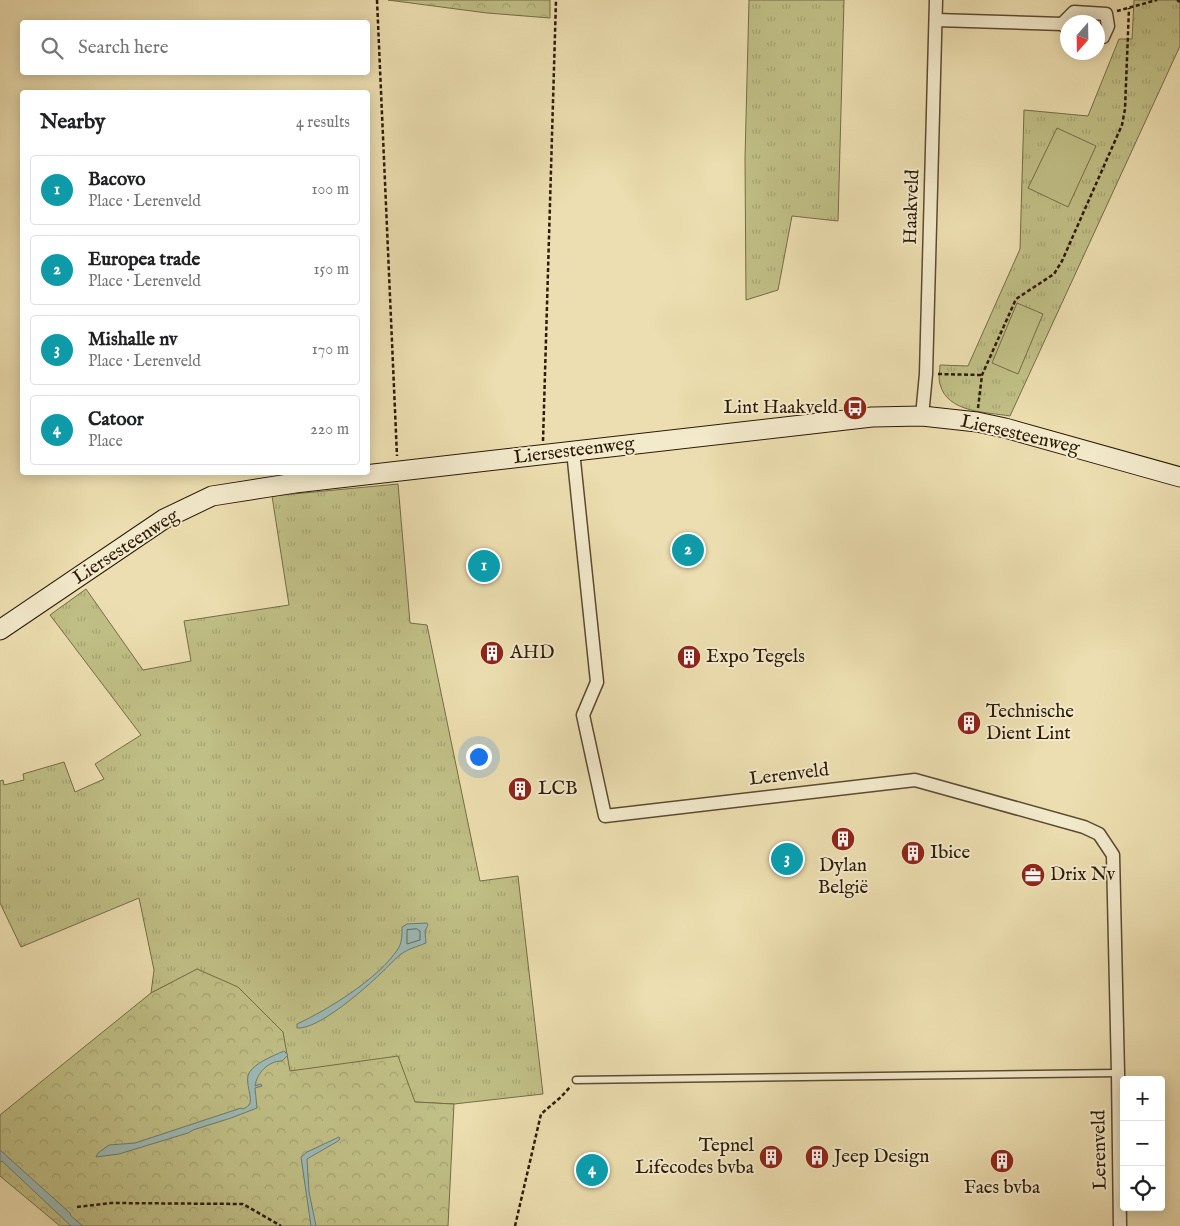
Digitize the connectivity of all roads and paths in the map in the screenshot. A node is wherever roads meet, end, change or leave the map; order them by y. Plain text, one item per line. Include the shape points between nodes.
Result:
1 (377, 0) edge
2 (556, 0) edge
3 (936, 0) edge
4 (1157, 0) edge
5 (1177, 0) edge
6 (1180, 2) edge
7 (1128, 8) junction
8 (1106, 14) junction
9 (1072, 15) edge
10 (936, 20) junction
11 (1060, 26) edge
12 (1105, 33) edge
13 (926, 374) junction
14 (982, 376) junction
15 (922, 416) junction
16 (977, 422) junction
17 (573, 451) junction
18 (546, 454) junction
19 (398, 473) junction
20 (1180, 477) edge
21 (0, 630) edge
22 (1118, 1073) junction
23 (576, 1080) joint
24 (77, 1207) dead end
25 (281, 1226) edge
26 (515, 1226) edge
27 (1120, 1226) edge

1 - 19 path
2 - 18 path via 542,440
3 - 10 street, Haakveld
4 - 7 path
5 - 6 path
7 - 8 path
7 - 14 path via 1125,109 1117,138 1062,261 1054,274 1016,299
8 - 9 street via 1074,12
8 - 12 street via 1108,26
10 - 11 street
10 - 13 street, Haakveld
13 - 14 path
13 - 15 street, Haakveld
14 - 16 path
15 - 16 street, Liersesteenweg
15 - 17 street, Liersesteenweg via 872,417
16 - 20 street, Liersesteenweg
17 - 18 street, Liersesteenweg
17 - 22 street, Lerenveld via 597,682 582,715 605,816 915,780 1099,834 1113,855
18 - 19 street, Liersesteenweg
19 - 21 street, Liersesteenweg via 295,483 212,496 164,519
22 - 23 lane
22 - 27 street, Lerenveld
23 - 26 path via 541,1114
24 - 25 path via 111,1203 243,1204

